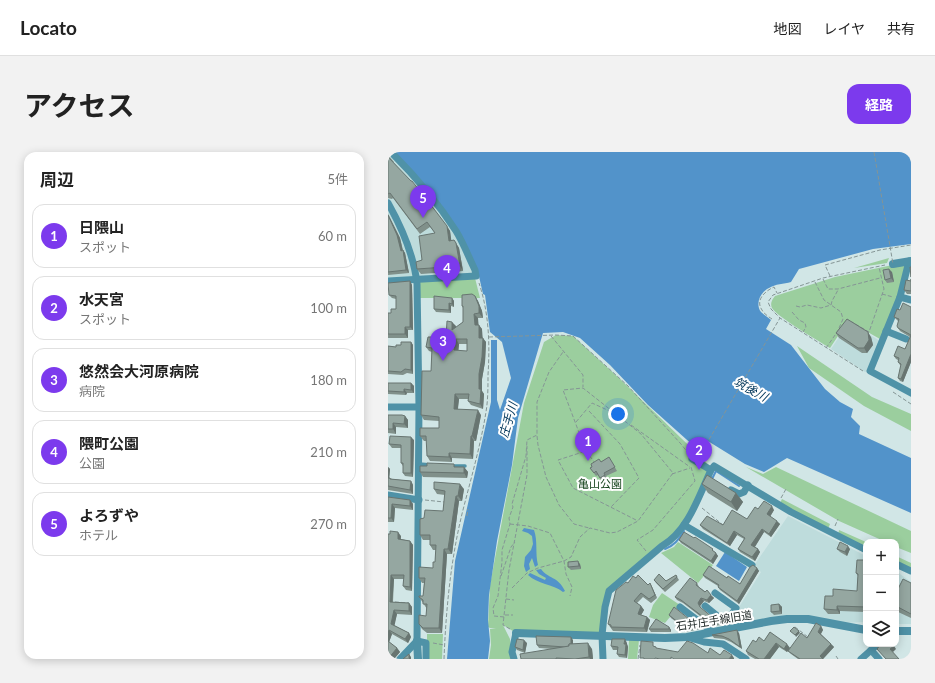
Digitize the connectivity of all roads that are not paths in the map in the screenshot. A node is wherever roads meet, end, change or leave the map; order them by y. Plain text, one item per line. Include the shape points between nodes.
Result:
1 (391, 152) edge
2 (388, 203) edge
3 (908, 261) edge
4 (893, 264) road end
5 (416, 279) junction
6 (388, 281) edge
7 (900, 298) junction
8 (911, 300) edge
9 (886, 331) junction
10 (906, 339) dead end
11 (911, 393) edge
12 (388, 407) edge
13 (419, 407) junction
14 (692, 459) road end
15 (419, 464) junction
16 (434, 465) edge
17 (442, 465) edge
18 (465, 466) edge
19 (711, 470) junction
20 (748, 485) junction
21 (731, 490) edge
22 (388, 495) edge
23 (419, 500) junction
24 (684, 525) junction
25 (863, 548) edge
26 (752, 565) edge
27 (899, 566) edge
28 (910, 571) edge
29 (715, 593) dead end
30 (705, 606) dead end
31 (680, 607) dead end
32 (727, 626) junction
33 (863, 629) edge
34 (899, 631) edge
35 (911, 631) edge
36 (713, 632) junction
37 (516, 633) joint
38 (602, 635) junction
39 (687, 637) junction
40 (417, 641) junction
41 (874, 647) edge
42 (871, 650) junction
43 (400, 659) edge
44 (418, 659) edge
45 (426, 659) edge
46 (514, 659) edge
47 (603, 659) edge
48 (746, 659) edge
49 (861, 659) edge
50 (879, 659) edge

1 - 5 street via 445,215 457,233 476,276
2 - 5 street via 400,224 415,268
3 - 4 street
3 - 7 street
5 - 6 street
5 - 13 street
7 - 8 street
7 - 9 street
9 - 10 street
9 - 11 street via 869,372
12 - 13 street
13 - 15 street
14 - 19 street
15 - 16 lane
15 - 23 street
17 - 18 lane
19 - 20 street via 714,466
19 - 24 street
20 - 21 street via 744,492 739,494
20 - 25 street via 791,512
22 - 23 street
23 - 40 street
24 - 26 street
24 - 38 street via 672,540 609,591 604,607
27 - 28 street
29 - 32 street via 736,608
30 - 32 street
31 - 36 street
32 - 33 street, 石井庄手線旧道 via 808,619
32 - 36 street, 石井庄手線旧道
34 - 35 street
36 - 39 street, 石井庄手線旧道
37 - 38 street, 石井庄手線旧道
37 - 46 street via 512,652
38 - 39 street, 石井庄手線旧道
38 - 47 street
39 - 48 street via 723,644
40 - 43 street
40 - 44 street
40 - 45 street via 426,643
41 - 42 street
42 - 49 street
42 - 50 street

